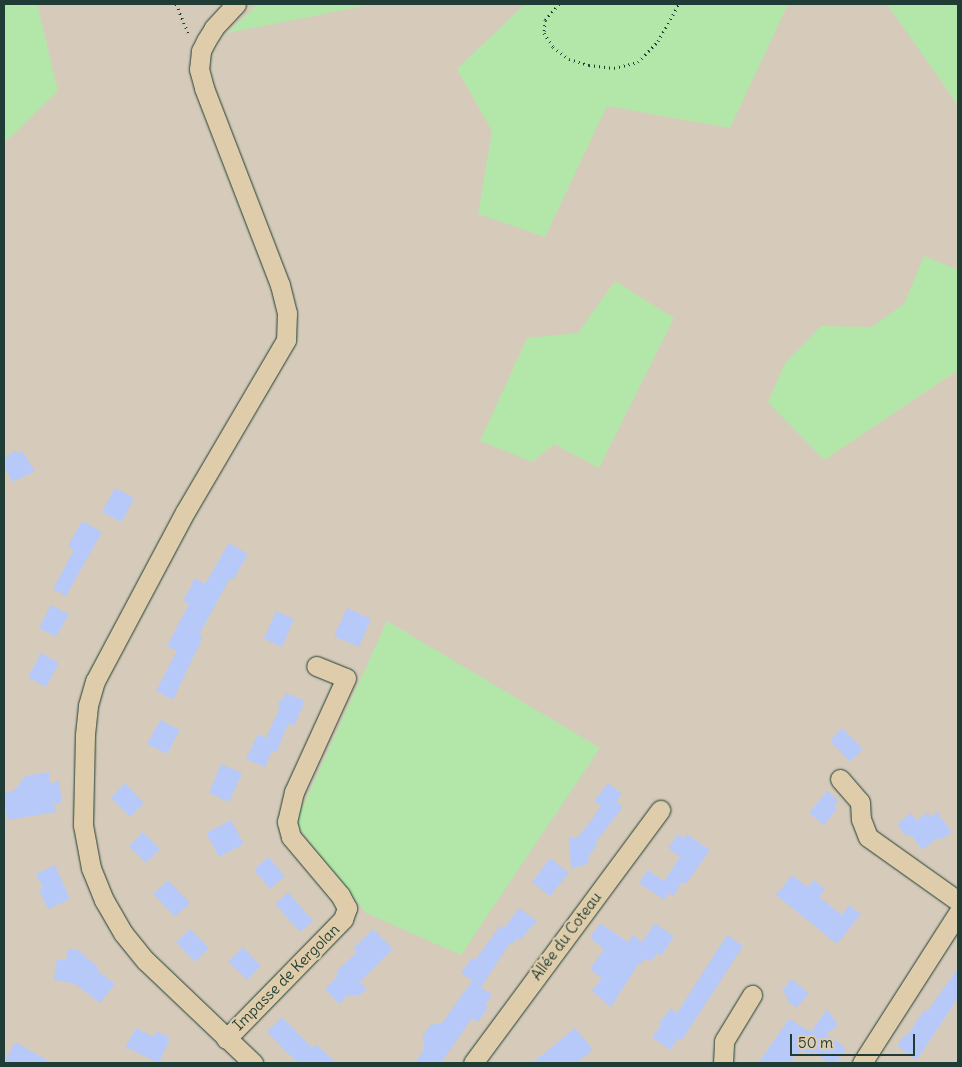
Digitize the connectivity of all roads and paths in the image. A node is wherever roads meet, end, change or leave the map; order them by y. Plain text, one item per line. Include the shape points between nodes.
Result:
1 (176, 4) edge
2 (236, 4) edge
3 (559, 4) edge
4 (678, 4) edge
5 (201, 50) junction
6 (316, 666) dead end
7 (840, 778) dead end
8 (660, 810) dead end
9 (958, 901) edge
10 (958, 913) edge
11 (752, 995) dead end
12 (226, 1039) junction
13 (253, 1063) edge
14 (473, 1063) edge
15 (724, 1063) edge
16 (862, 1063) edge

1 - 5 path via 190,36
2 - 5 street via 214,28
3 - 4 path via 545,20 544,33 553,47 569,59 614,68 638,62 658,41
5 - 12 street via 199,69 204,88 280,285 287,313 286,340 184,512 95,681 84,735 84,825 91,868 123,933 146,961
6 - 12 street, Impasse de Kergolan via 346,678 294,792 287,822 291,838 340,895 347,908 343,920
7 - 9 street via 860,802 868,837
8 - 14 street, Allée du Coteau
10 - 16 street
11 - 15 street via 724,1041
12 - 13 street

